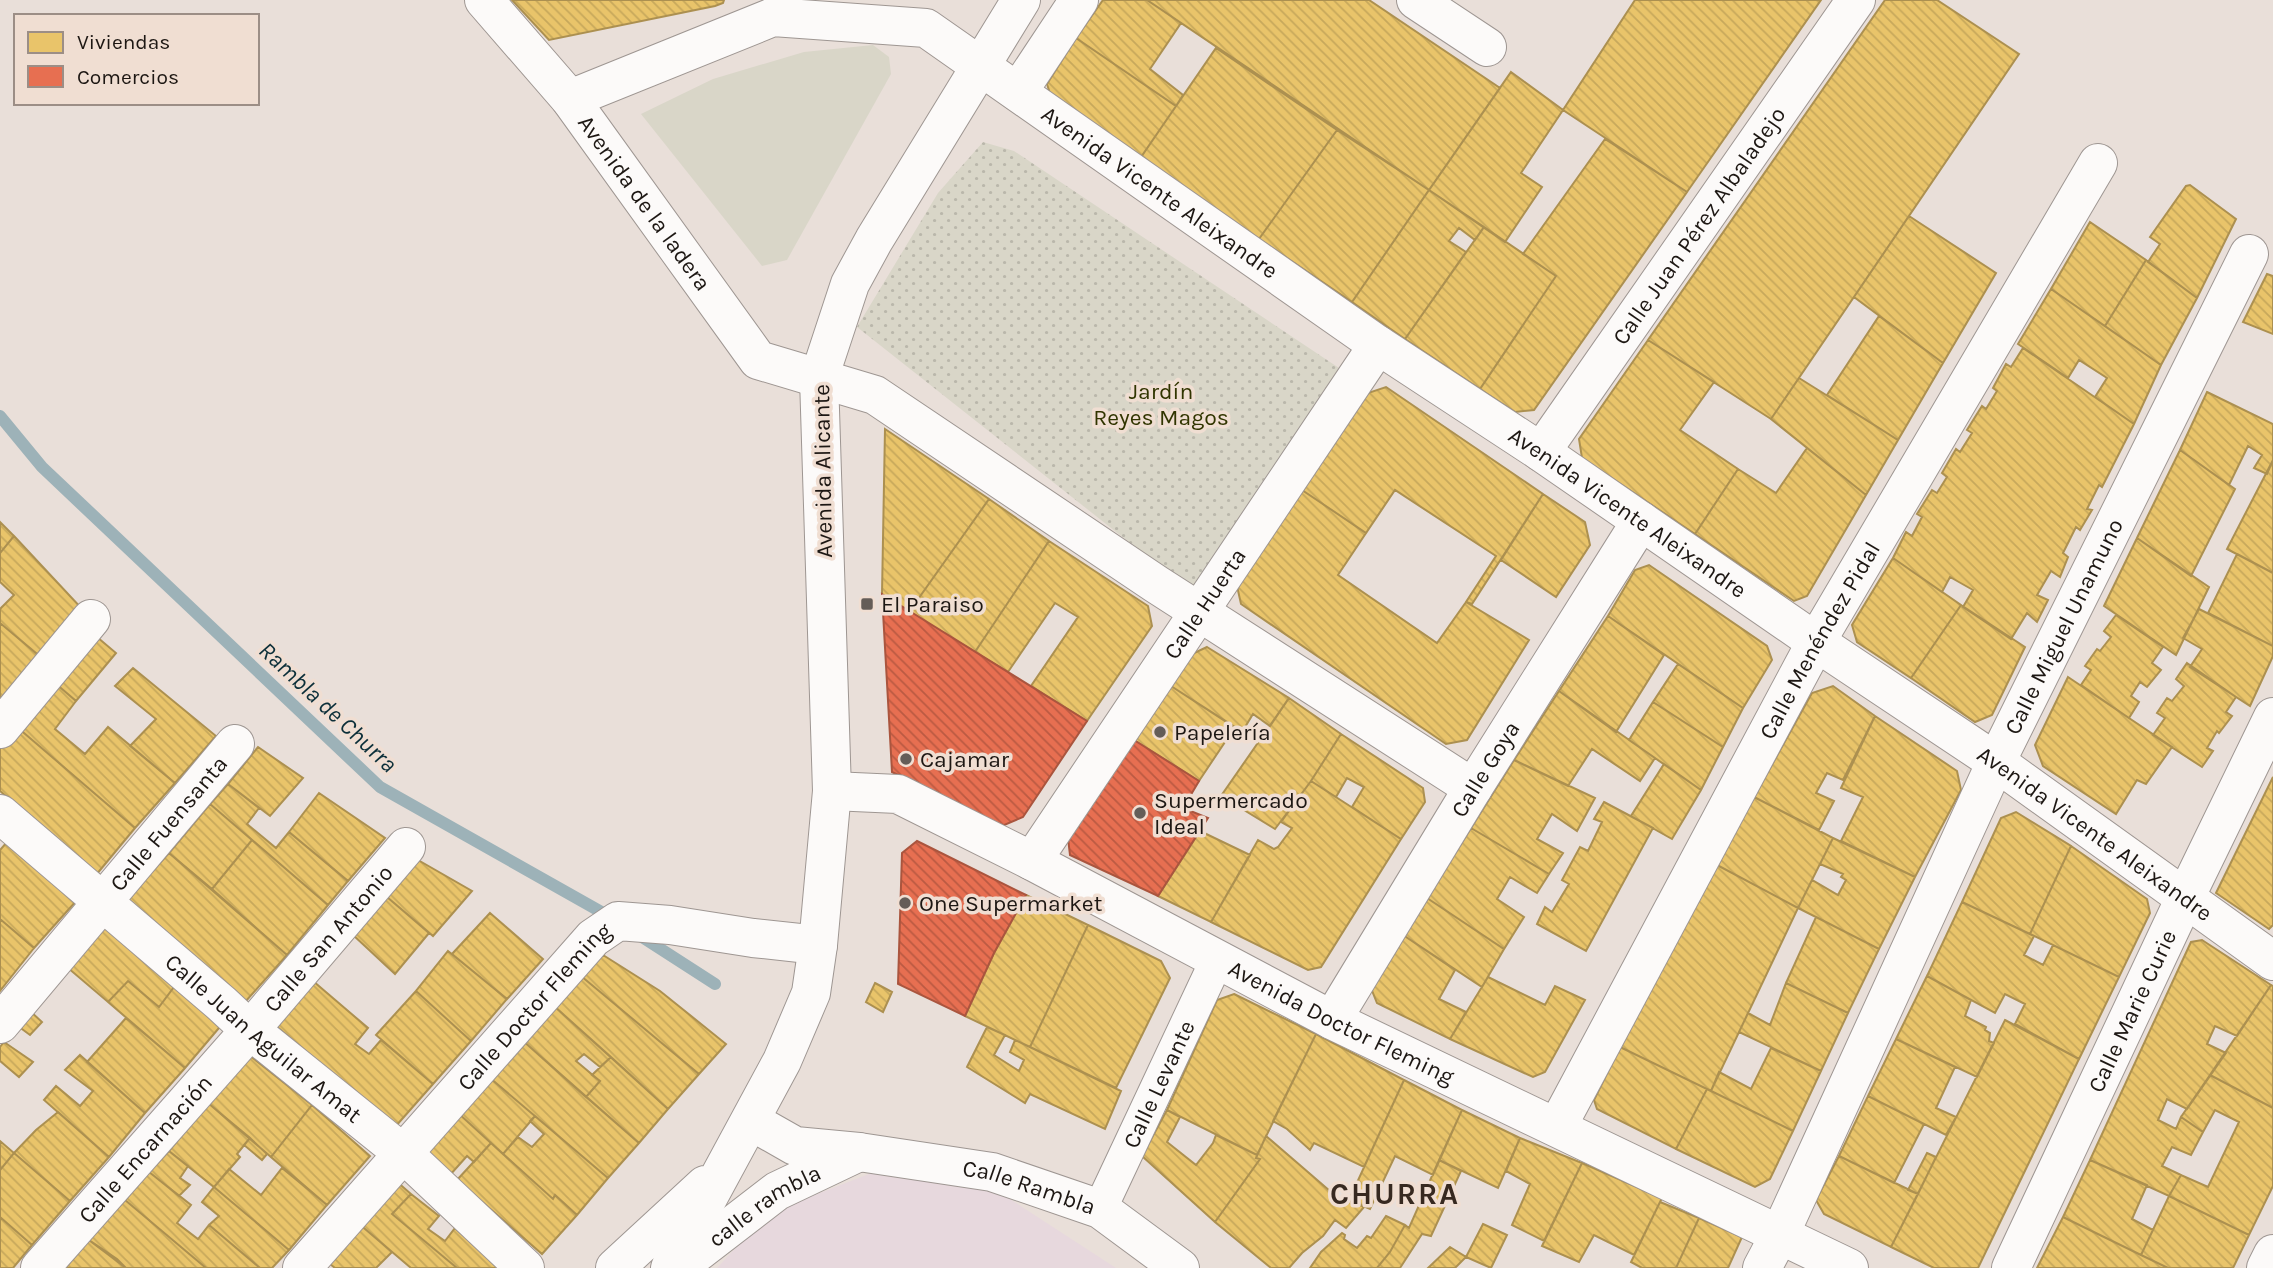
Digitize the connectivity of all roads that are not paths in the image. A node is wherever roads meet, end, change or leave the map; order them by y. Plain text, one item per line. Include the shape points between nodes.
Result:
1 (484, 0) edge
2 (1021, 0) edge
3 (1079, 0) edge
4 (1416, 0) edge
5 (1856, 0) edge
6 (780, 8) edge
7 (1487, 47) dead end
8 (982, 65) junction
9 (1018, 92) junction
10 (570, 99) junction
11 (2098, 163) dead end
12 (2249, 254) dead end
13 (1378, 345) junction
14 (819, 378) junction
15 (1541, 452) junction
16 (1641, 521) junction
17 (1199, 612) junction
18 (91, 619) dead end
19 (1816, 642) junction
20 (2273, 717) edge
21 (0, 729) edge
22 (235, 744) dead end
23 (1996, 762) junction
24 (1473, 788) junction
25 (832, 790) junction
26 (0, 814) edge
27 (406, 847) dead end
28 (1032, 861) junction
29 (2185, 898) junction
30 (102, 901) junction
31 (818, 945) junction
32 (1217, 960) junction
33 (2273, 961) edge
34 (1332, 1020) junction
35 (0, 1024) edge
36 (250, 1030) junction
37 (751, 1121) junction
38 (1557, 1127) junction
39 (859, 1152) junction
40 (404, 1154) junction
41 (727, 1165) junction
42 (1100, 1209) junction
43 (1780, 1234) junction
44 (2273, 1254) edge
45 (40, 1268) edge
46 (302, 1268) edge
47 (525, 1268) edge
48 (615, 1268) edge
49 (670, 1268) edge
50 (677, 1268) edge
51 (1180, 1268) edge
52 (1762, 1268) edge
53 (1849, 1268) edge
54 (2011, 1268) edge
55 (2266, 1268) edge

1 - 10 street, Avenida de la ladera
2 - 8 street, Avenida Alicante
3 - 9 street
4 - 7 street
5 - 15 street, Calle Juan Pérez Albaladejo
6 - 8 street, Avenida Vicente Aleixandre via 926,28
6 - 10 street
8 - 9 street, Avenida Vicente Aleixandre
8 - 14 street, Avenida Alicante via 850,284
9 - 13 street, Avenida Vicente Aleixandre
10 - 14 street, Avenida de la ladera via 758,360
11 - 19 street, Calle Menéndez Pidal
12 - 23 street, Calle Miguel Unamuno
13 - 15 street, Avenida Vicente Aleixandre
13 - 17 street, Calle Huerta
14 - 17 street, Avenida de la ladera via 875,395
14 - 25 street, Avenida Alicante
15 - 16 street, Avenida Vicente Aleixandre
16 - 19 street, Avenida Vicente Aleixandre
16 - 24 street, Calle Goya
17 - 24 street, Avenida de la ladera
17 - 28 street, Calle Huerta
18 - 21 street
19 - 23 street, Avenida Vicente Aleixandre
19 - 38 street, Calle Menéndez Pidal
20 - 29 street, Calle Marie Curie
22 - 30 street, Calle Fuensanta
23 - 29 street, Avenida Vicente Aleixandre
23 - 43 street, Calle Miguel Unamuno
24 - 34 street, Calle Goya
25 - 28 street, Avenida Doctor Fleming via 898,794
25 - 31 street, Avenida Alicante
26 - 30 street, Calle Juan Aguilar Amat
27 - 36 street, Calle San Antonio
28 - 32 street, Avenida Doctor Fleming
29 - 33 street, Avenida Vicente Aleixandre
29 - 54 street, Calle Marie Curie
30 - 35 street, Calle Fuensanta
30 - 36 street, Calle Juan Aguilar Amat
31 - 37 street, Avenida Alicante via 811,993
31 - 40 street, Calle Doctor Fleming via 618,921 593,938
32 - 34 street, Avenida Doctor Fleming
32 - 42 street, Calle Levante
34 - 38 street, Avenida Doctor Fleming
36 - 40 street, Calle Juan Aguilar Amat
36 - 45 street, Calle Encarnación
37 - 39 street, Calle Rambla via 795,1146
37 - 41 street
38 - 43 street, Avenida Doctor Fleming
39 - 42 street, Calle Rambla via 992,1172
39 - 50 street, calle rambla via 777,1191
40 - 46 street, Calle Doctor Fleming
40 - 47 street, Calle Juan Aguilar Amat
41 - 48 street
41 - 49 street
42 - 51 street, Calle Rambla
43 - 52 street, Calle Miguel Unamuno
43 - 53 street, Avenida Doctor Fleming
44 - 55 street

